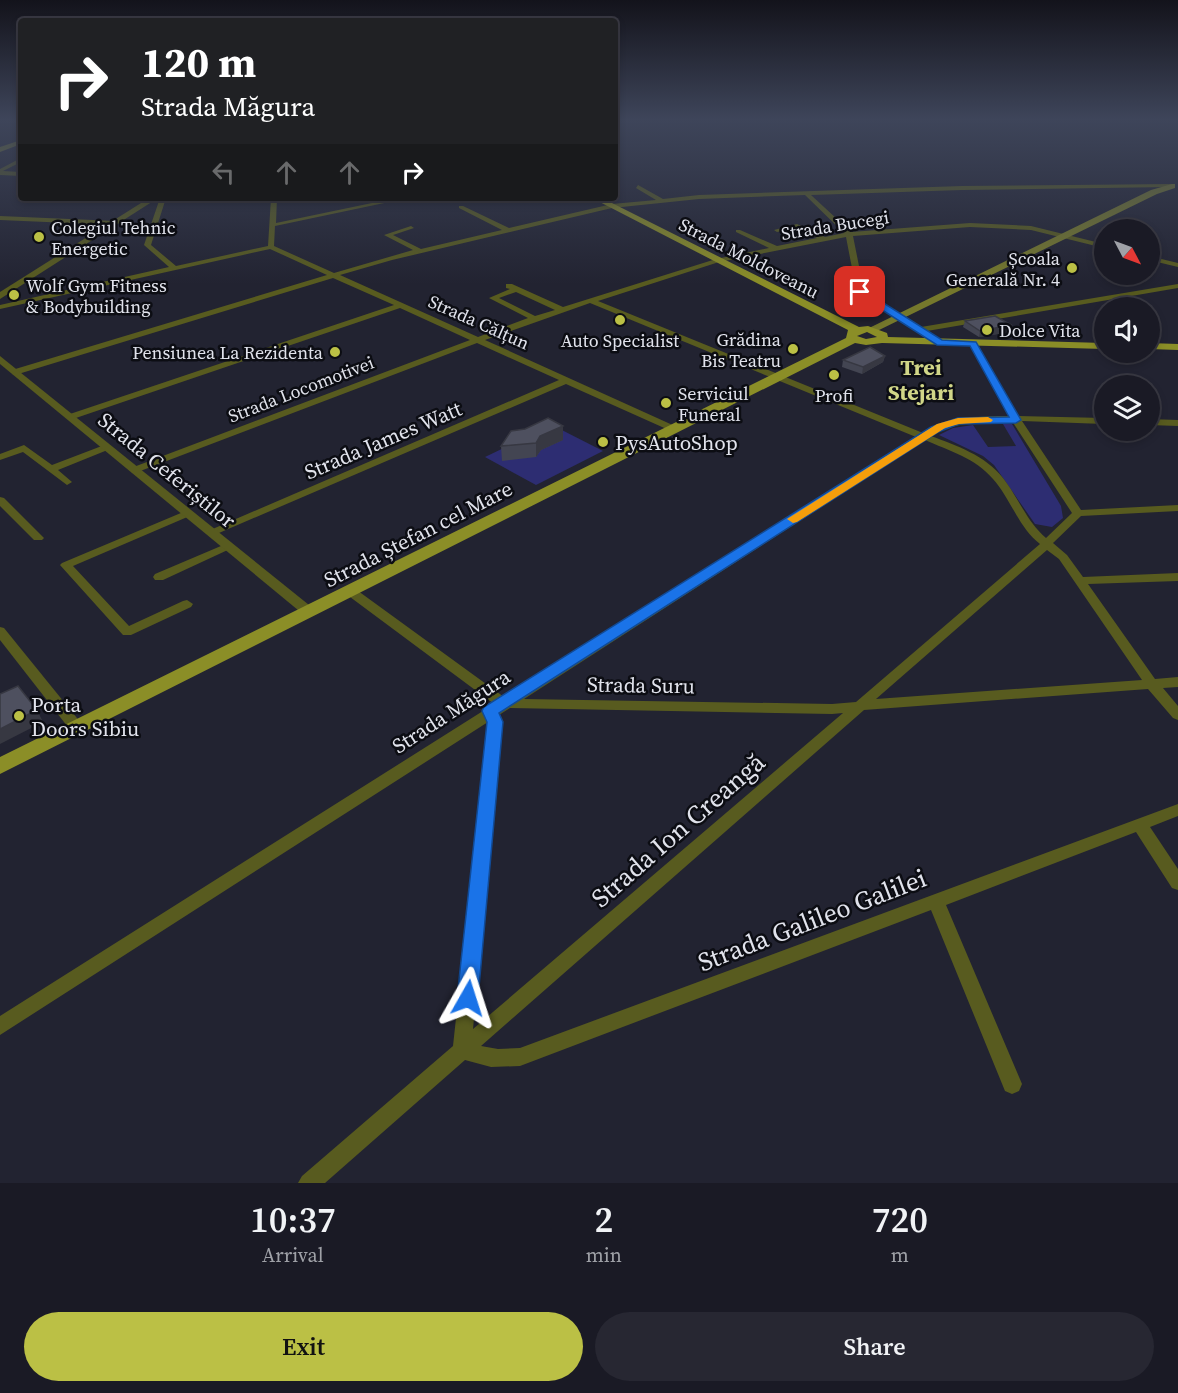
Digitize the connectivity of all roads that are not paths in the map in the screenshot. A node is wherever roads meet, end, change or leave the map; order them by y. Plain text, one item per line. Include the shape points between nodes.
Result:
1 (0, 181) edge
2 (18, 182) edge
3 (1175, 184) edge
4 (638, 187) dead end
5 (806, 194) junction
6 (661, 200) junction
7 (149, 201) edge
8 (163, 201) edge
9 (274, 201) edge
10 (366, 201) edge
11 (391, 201) edge
12 (602, 201) edge
13 (367, 206) junction
14 (612, 206) junction
15 (461, 207) dead end
16 (0, 218) edge
17 (116, 222) junction
18 (273, 225) junction
19 (411, 228) dead end
20 (508, 230) junction
21 (777, 230) dead end
22 (738, 231) dead end
23 (849, 234) junction
24 (1064, 236) junction
25 (824, 239) junction
26 (1094, 244) edge
27 (271, 247) junction
28 (777, 249) junction
29 (420, 251) junction
30 (718, 260) junction
31 (1160, 261) edge
32 (1178, 265) edge
33 (175, 268) junction
34 (335, 276) junction
35 (1178, 286) edge
36 (0, 296) edge
37 (591, 301) junction
38 (402, 305) junction
39 (0, 307) edge
40 (562, 310) junction
41 (898, 316) junction
42 (535, 319) junction
43 (871, 330) junction
44 (920, 330) junction
45 (855, 334) junction
46 (479, 339) junction
47 (882, 340) junction
48 (940, 343) junction
49 (973, 344) junction
50 (1094, 346) edge
51 (1160, 346) edge
52 (1178, 347) edge
53 (0, 359) edge
54 (15, 372) junction
55 (780, 376) junction
56 (567, 380) junction
57 (70, 417) junction
58 (1016, 420) junction
59 (1094, 422) edge
60 (1160, 422) edge
61 (1178, 423) edge
62 (674, 429) junction
63 (926, 435) junction
64 (108, 447) junction
65 (0, 457) edge
66 (50, 469) junction
67 (135, 470) junction
68 (67, 482) dead end
69 (0, 500) edge
70 (1178, 508) edge
71 (188, 513) junction
72 (1078, 513) junction
73 (212, 533) junction
74 (38, 538) dead end
75 (1047, 544) junction
76 (228, 546) junction
77 (159, 577) dead end
78 (1178, 577) edge
79 (1080, 581) junction
80 (350, 591) junction
81 (187, 604) dead end
82 (309, 612) junction
83 (0, 631) edge
84 (1178, 682) edge
85 (1152, 684) junction
86 (860, 706) junction
87 (496, 707) junction
88 (1178, 715) edge
89 (76, 727) junction
90 (0, 766) edge
91 (1178, 810) edge
92 (1140, 825) junction
93 (1178, 883) edge
94 (936, 901) junction
95 (0, 1026) edge
96 (462, 1050) junction
97 (1012, 1084) dead end
98 (309, 1183) edge

1 - 2 street
3 - 5 street
3 - 24 main road
4 - 6 street
5 - 6 street
5 - 23 street
6 - 14 street
7 - 17 street
8 - 33 street via 147,245
9 - 18 street
10 - 13 street
11 - 13 street
12 - 14 main road, Strada Moldoveanu
13 - 18 street
14 - 20 street
14 - 30 main road, Strada Moldoveanu
15 - 20 street
16 - 17 street
17 - 36 street
18 - 27 street
19 - 29 street via 387,235
20 - 29 street
21 - 25 street via 797,226
22 - 28 street
23 - 24 street, Strada Bucegi via 1000,225
23 - 25 street, Strada Bucegi
23 - 41 street via 860,292
24 - 26 street, Strada Bucegi
24 - 41 main road
25 - 28 street, Strada Bucegi
27 - 33 street
27 - 34 street, Strada Călțun
28 - 30 street, Strada Bucegi
29 - 34 street
30 - 37 street, Strada Bucegi
30 - 45 main road, Strada Moldoveanu
31 - 32 street
33 - 39 street
34 - 38 street, Strada Călțun
34 - 54 street
35 - 44 street
37 - 40 street, Strada Bucegi
37 - 55 street
38 - 46 street, Strada Călțun
38 - 57 street
40 - 42 street, Strada Bucegi
40 - 42 street via 511,288 493,298
41 - 43 main road
41 - 44 street
42 - 46 street, Strada Bucegi
43 - 45 main road
43 - 47 main road via 883,335
44 - 48 street
45 - 47 main road via 866,342
45 - 55 main road, Strada Ștefan cel Mare
46 - 56 street, Strada Călțun
46 - 67 street, Strada Locomotivei
47 - 48 main road
48 - 49 main road
49 - 50 main road
49 - 58 street
51 - 52 main road
53 - 54 street, Strada Ceferiștilor
54 - 57 street, Strada Ceferiștilor
55 - 62 main road, Strada Ștefan cel Mare
55 - 63 street
56 - 62 street, Strada Călțun
56 - 73 street, Strada James Watt
57 - 64 street, Strada Ceferiștilor
58 - 59 street, Strada Măgura
58 - 63 street, Strada Măgura via 958,421
58 - 72 street
60 - 61 street
62 - 80 main road, Strada Ștefan cel Mare
63 - 75 street via 964,451 990,469 1026,525
63 - 87 street, Strada Măgura
64 - 66 street
64 - 67 street, Strada Ceferiștilor
65 - 66 street via 24,448
66 - 68 street
67 - 71 street, Strada Ceferiștilor
69 - 74 street
70 - 72 street
71 - 73 street, Strada Ceferiștilor
71 - 81 street via 66,565 127,632
72 - 75 street, Strada Ion Creangă
73 - 76 street, Strada Ceferiștilor
75 - 79 street
75 - 86 street, Strada Ion Creangă
76 - 77 street
76 - 82 street, Strada Ceferiștilor
78 - 79 street
79 - 85 street
80 - 82 main road, Strada Ștefan cel Mare
80 - 87 street
82 - 89 main road, Strada Ștefan cel Mare
83 - 89 street
84 - 85 street, Strada Suru
85 - 86 street, Strada Suru
85 - 88 street
86 - 87 street, Strada Suru via 820,710
86 - 96 street, Strada Ion Creangă
87 - 95 street, Strada Măgura
87 - 96 street
89 - 90 main road, Strada Ștefan cel Mare
91 - 92 street, Strada Galileo Galilei
92 - 93 street
92 - 94 street, Strada Galileo Galilei
94 - 96 street, Strada Galileo Galilei via 520,1057 482,1058
94 - 97 street
96 - 98 street, Strada Ion Creangă

